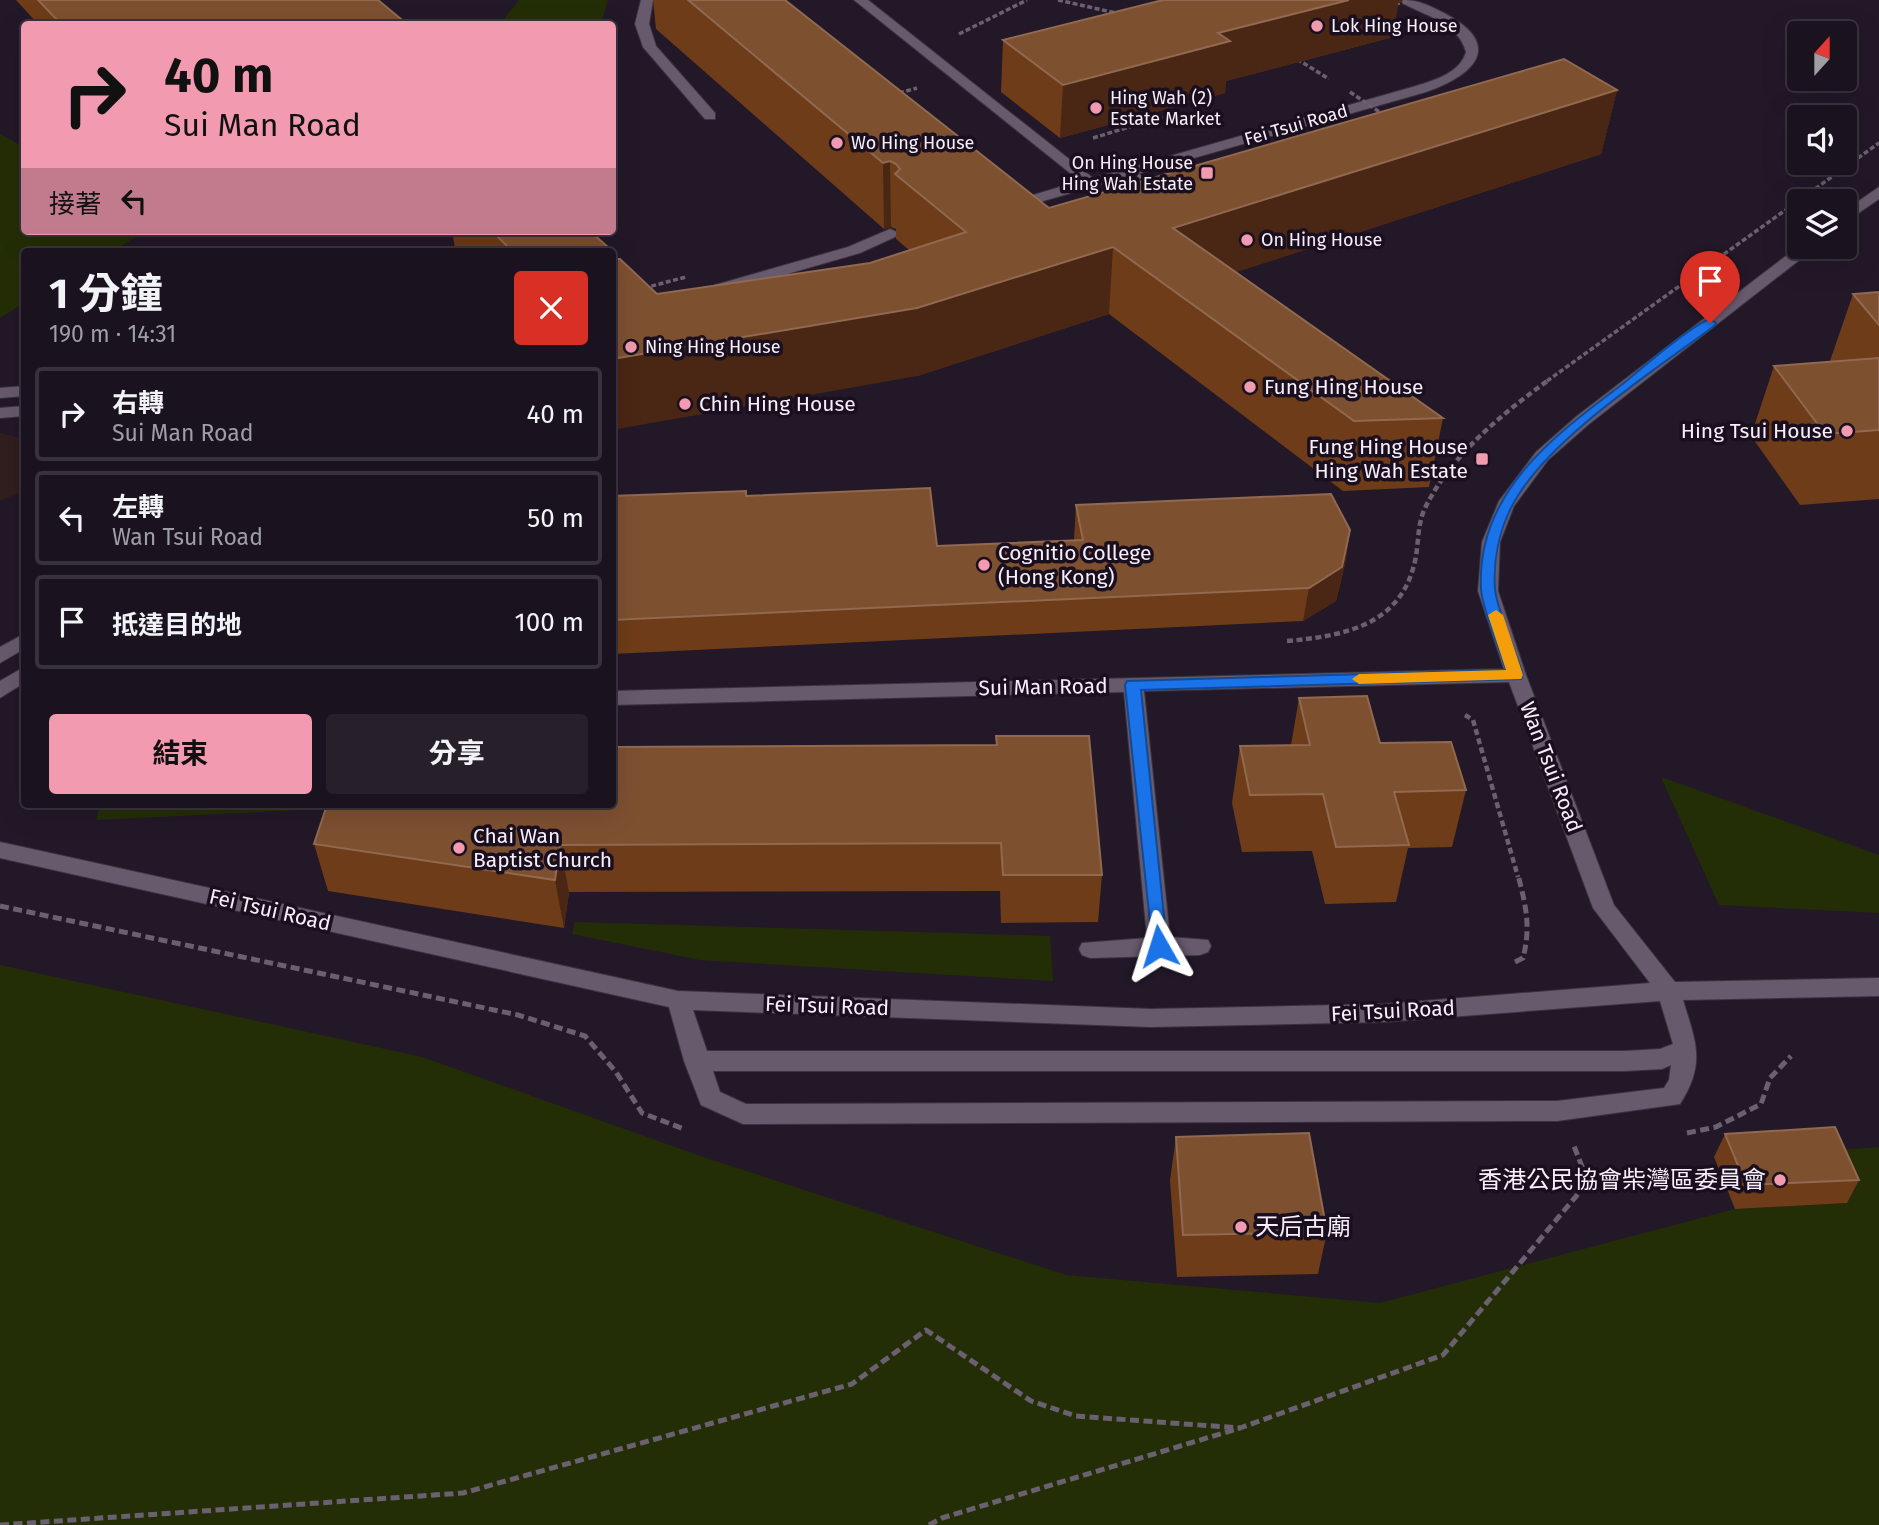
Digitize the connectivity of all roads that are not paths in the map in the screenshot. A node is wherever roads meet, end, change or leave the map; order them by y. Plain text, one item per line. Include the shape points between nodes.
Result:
1 (647, 0) edge
2 (860, 0) edge
3 (1409, 1) edge
4 (710, 116) dead end
5 (1091, 183) junction
6 (1879, 192) edge
7 (997, 209) edge
8 (1857, 209) edge
9 (896, 239) edge
10 (1792, 259) edge
11 (707, 292) edge
12 (21, 391) edge
13 (0, 393) edge
14 (21, 411) edge
15 (0, 413) edge
16 (21, 642) edge
17 (0, 656) edge
18 (1516, 675) junction
19 (21, 676) edge
20 (1133, 685) junction
21 (0, 691) edge
22 (616, 698) edge
23 (0, 850) edge
24 (1159, 946) junction
25 (1200, 946) dead end
26 (1090, 949) dead end
27 (1879, 987) edge
28 (1669, 991) junction
29 (678, 1000) junction
30 (1686, 1049) junction
31 (696, 1061) junction

1 - 4 street via 642,24 650,47
2 - 5 street
3 - 5 street, Fei Tsui Road via 1468,38 1473,47 1471,57 1456,76
5 - 7 street, Fei Tsui Road
6 - 8 street
9 - 11 street
10 - 18 street, Wan Tsui Road via 1583,420 1542,456 1516,488 1491,542 1488,591
12 - 13 street
14 - 15 street
16 - 17 street
18 - 20 street, Sui Man Road
18 - 28 street, Wan Tsui Road via 1604,908
19 - 21 street
20 - 22 street, Sui Man Road
20 - 24 street
23 - 29 street, Fei Tsui Road
24 - 25 street
24 - 26 street
27 - 28 street
28 - 29 street, Fei Tsui Road via 1384,1013 1151,1018
28 - 30 street
29 - 31 street
30 - 31 street via 1662,1059 1625,1061
30 - 31 street via 1681,1082 1671,1097 1557,1111 743,1114 710,1098

